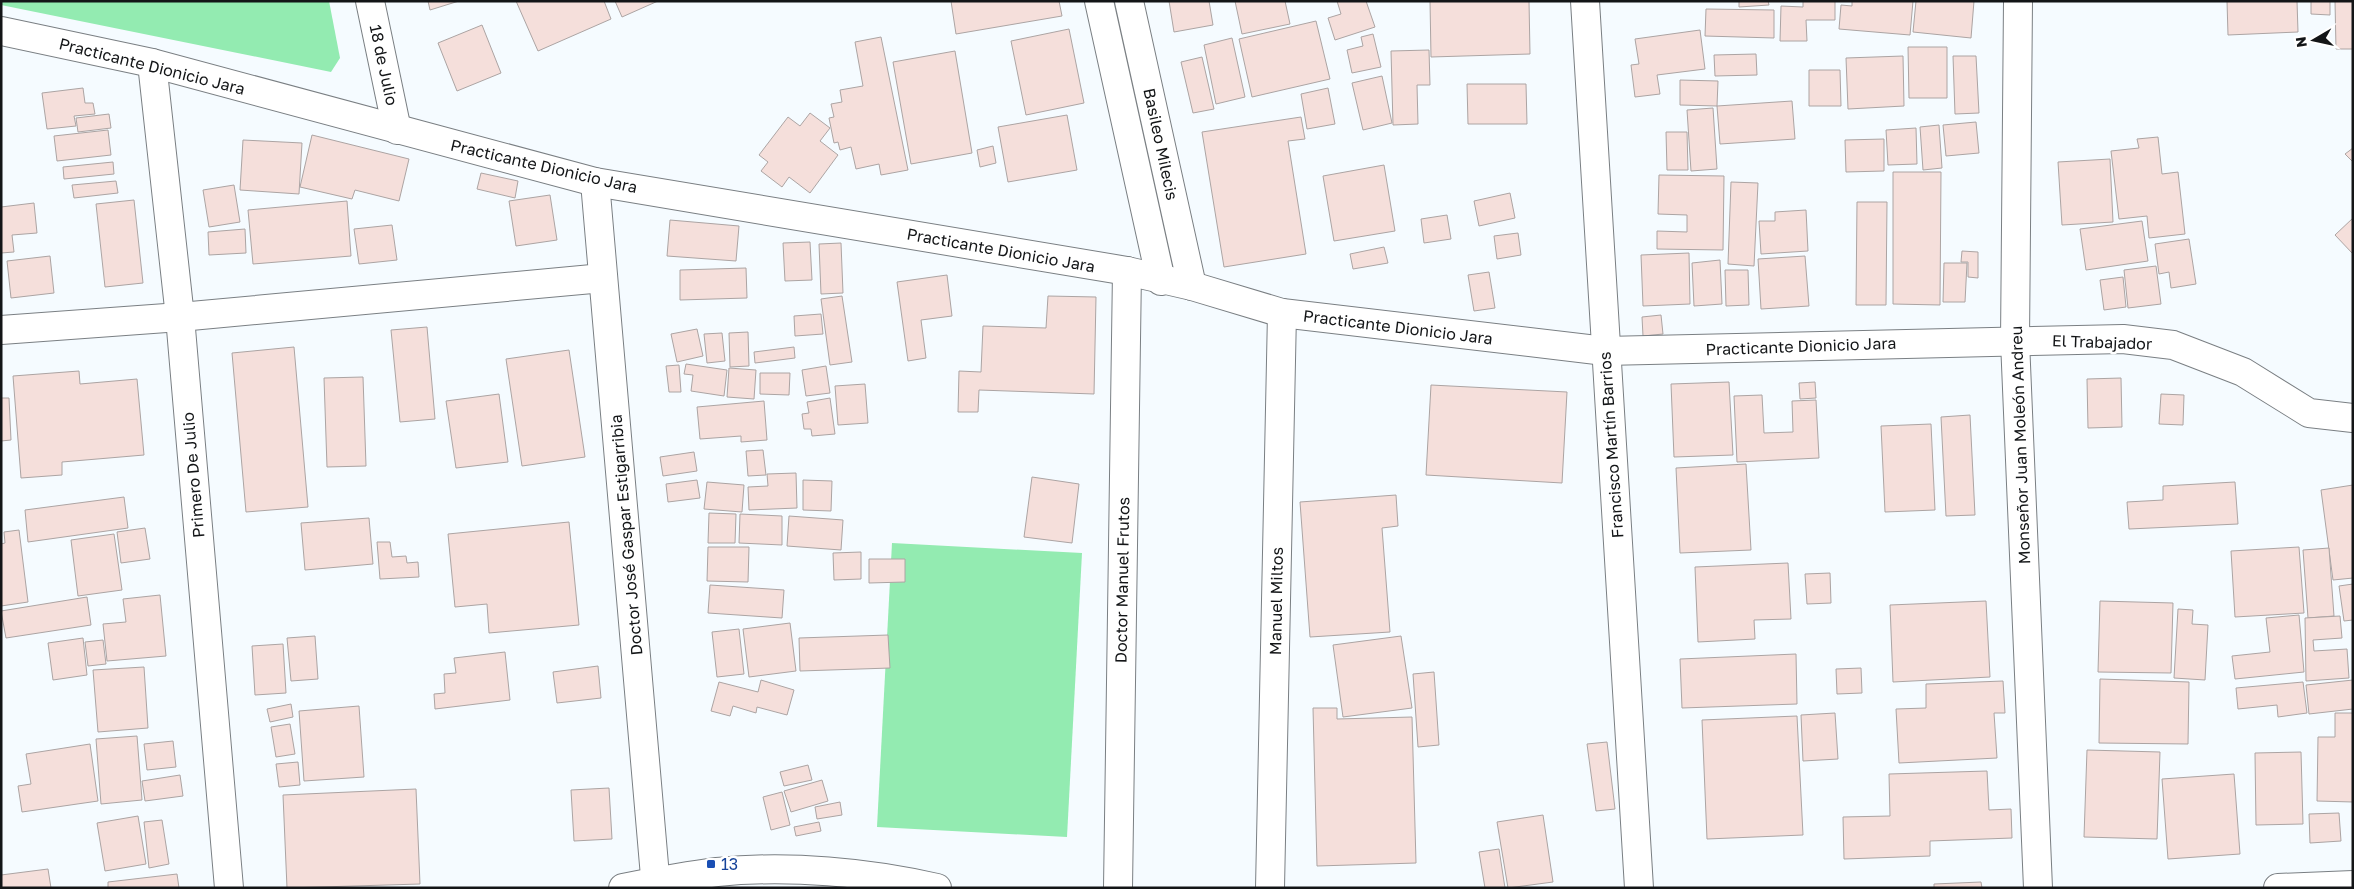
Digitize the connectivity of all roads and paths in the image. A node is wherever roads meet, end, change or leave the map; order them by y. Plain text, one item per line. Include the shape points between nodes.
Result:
1 (370, 1) edge
2 (1099, 1) edge
3 (1129, 1) edge
4 (1585, 1) edge
5 (2018, 1) edge
6 (1, 31) edge
7 (152, 63) junction
8 (397, 130) junction
9 (595, 182) junction
10 (1127, 271) junction
11 (603, 278) junction
12 (1161, 280) junction
13 (1192, 286) junction
14 (1282, 313) junction
15 (180, 318) junction
16 (1, 330) edge
17 (2015, 341) junction
18 (1605, 351) junction
19 (2353, 418) edge
20 (2353, 884) edge
21 (656, 885) edge
22 (229, 888) edge
23 (623, 888) edge
24 (937, 888) edge
25 (1118, 888) edge
26 (1270, 888) edge
27 (1639, 888) edge
28 (2038, 888) edge
29 (2278, 888) edge

1 - 8 street, 18 de Julio
2 - 12 street
3 - 13 street, Basileo Milecis
4 - 18 street, Francisco Martín Barrios
5 - 17 street, Monseñor Juan Moleón Andreu
6 - 7 street, Practicante Dionicio Jara
7 - 8 street, Practicante Dionicio Jara
7 - 15 street, Primero De Julio
8 - 9 street, Practicante Dionicio Jara
9 - 10 street, Practicante Dionicio Jara
9 - 11 street, Doctor José Gaspar Estigarribia
10 - 12 street, Practicante Dionicio Jara
10 - 25 street, Doctor Manuel Frutos
11 - 15 street
11 - 21 street, Doctor José Gaspar Estigarribia
12 - 13 street, Practicante Dionicio Jara
13 - 14 street, Practicante Dionicio Jara
14 - 18 street, Practicante Dionicio Jara
14 - 26 street, Manuel Miltos
15 - 16 street
15 - 22 street, Primero De Julio
17 - 18 street, Practicante Dionicio Jara
17 - 19 street, El Trabajador via 2123,339 2173,345 2243,372 2309,412
17 - 28 street, Monseñor Juan Moleón Andreu
18 - 27 street, Francisco Martín Barrios
20 - 29 street
21 - 23 street
21 - 24 street via 718,872 800,870 891,877

